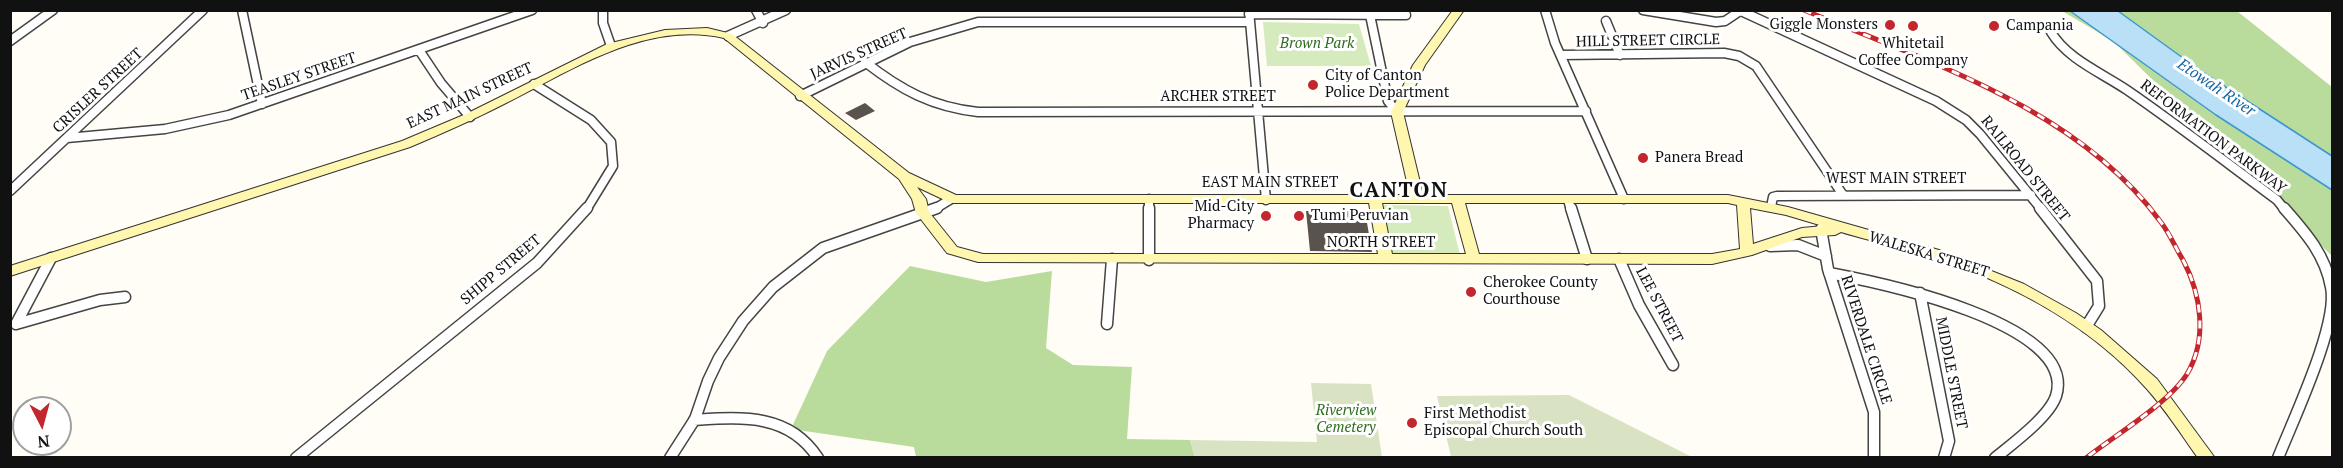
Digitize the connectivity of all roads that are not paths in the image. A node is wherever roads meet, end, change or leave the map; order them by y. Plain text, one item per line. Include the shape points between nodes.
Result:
1 (53, 10) edge
2 (203, 10) edge
3 (242, 10) edge
4 (532, 10) edge
5 (603, 10) edge
6 (756, 10) edge
7 (786, 10) edge
8 (1107, 10) edge
9 (1459, 10) edge
10 (1545, 10) edge
11 (1644, 10) edge
12 (998, 11) edge
13 (1740, 11) edge
14 (1370, 15) junction
15 (1406, 15) dead end
16 (1250, 16) edge
17 (1003, 20) junction
18 (1606, 21) dead end
19 (1106, 22) junction
20 (763, 23) junction
21 (2051, 32) dead end
22 (728, 36) junction
23 (10, 41) edge
24 (611, 46) junction
25 (420, 50) junction
26 (1561, 55) junction
27 (1620, 55) junction
28 (865, 62) junction
29 (534, 84) junction
30 (800, 96) junction
31 (262, 104) junction
32 (1259, 110) junction
33 (1586, 111) junction
34 (1397, 112) junction
35 (470, 117) junction
36 (67, 138) junction
37 (904, 176) junction
38 (10, 191) edge
39 (1843, 195) junction
40 (2031, 195) junction
41 (951, 199) junction
42 (1149, 199) junction
43 (1624, 199) junction
44 (1266, 200) junction
45 (1375, 200) junction
46 (1418, 200) junction
47 (1458, 200) junction
48 (1568, 200) junction
49 (1743, 202) junction
50 (1771, 207) junction
51 (923, 213) junction
52 (1821, 229) junction
53 (1797, 232) joint
54 (1870, 236) junction
55 (1752, 249) junction
56 (1826, 256) junction
57 (51, 258) junction
58 (1112, 259) junction
59 (1587, 259) junction
60 (1619, 259) junction
61 (1149, 260) junction
62 (1386, 260) junction
63 (1474, 260) junction
64 (10, 271) edge
65 (1829, 273) junction
66 (1920, 293) junction
67 (125, 297) dead end
68 (1107, 324) dead end
69 (2086, 327) junction
70 (1673, 365) dead end
71 (694, 420) junction
72 (296, 458) edge
73 (670, 458) edge
74 (818, 458) edge
75 (1874, 458) edge
76 (1944, 458) edge
77 (1995, 458) edge
78 (2207, 458) edge
79 (2278, 458) edge

1 - 23 street
2 - 36 street, CRISLER STREET
3 - 31 street
4 - 25 street, TEASLEY STREET
5 - 24 street
6 - 20 street
7 - 20 street
8 - 19 street
9 - 34 main road via 1419,65
10 - 26 street
11 - 13 street via 1716,22
12 - 17 street
13 - 40 street, RAILROAD STREET via 1956,113 1980,134
14 - 15 street, JARVIS STREET
14 - 16 street, JARVIS STREET
14 - 34 street via 1388,101
16 - 19 street, JARVIS STREET
16 - 32 street
17 - 19 street, JARVIS STREET
17 - 28 street, JARVIS STREET via 956,26
18 - 27 street
20 - 22 street
21 - 79 street, REFORMATION PARKWAY via 2071,54 2127,90 2277,200 2316,246 2332,288 2328,328
22 - 24 main road, EAST MAIN STREET via 707,31 665,33
22 - 30 main road, EAST MAIN STREET
24 - 29 main road, EAST MAIN STREET
25 - 31 street, TEASLEY STREET
25 - 35 street
26 - 27 street, HILL STREET CIRCLE
26 - 33 street
27 - 39 street, HILL STREET CIRCLE via 1724,53 1749,60
28 - 30 street, JARVIS STREET
28 - 32 street, ARCHER STREET via 916,99 949,109 1033,113
29 - 35 main road, EAST MAIN STREET
29 - 72 street, SHIPP STREET via 591,120 611,142 613,166 589,206 537,263
30 - 37 main road, EAST MAIN STREET
31 - 36 street, TEASLEY STREET via 192,124
32 - 34 street, ARCHER STREET
32 - 44 street
33 - 34 street, ARCHER STREET
33 - 43 street
34 - 46 main road
35 - 57 main road, EAST MAIN STREET via 406,144
36 - 38 street, CRISLER STREET
37 - 41 main road, EAST MAIN STREET
37 - 51 main road, EAST MAIN STREET
39 - 40 street, WEST MAIN STREET
39 - 50 street, WEST MAIN STREET via 1777,196 1773,197
40 - 69 street, RAILROAD STREET via 2097,281 2100,305
41 - 42 main road, EAST MAIN STREET
41 - 51 street, EAST MAIN STREET
42 - 44 main road, EAST MAIN STREET
42 - 61 street
43 - 48 main road, EAST MAIN STREET
43 - 49 main road
44 - 45 main road, EAST MAIN STREET
45 - 46 main road, EAST MAIN STREET
45 - 62 main road
46 - 47 main road, EAST MAIN STREET
47 - 48 main road, EAST MAIN STREET
47 - 63 main road
48 - 59 street
49 - 50 main road
49 - 55 main road
50 - 54 main road
51 - 58 main road, NORTH STREET via 946,244 961,254 983,259
51 - 71 street via 821,249 763,297 722,354
52 - 53 main road, WALESKA STREET
52 - 54 main road, WALESKA STREET
52 - 56 street
53 - 55 main road, NORTH STREET
54 - 69 main road, WALESKA STREET via 1978,268 2031,293
55 - 56 street via 1798,245
55 - 60 main road, NORTH STREET via 1712,259
56 - 65 street
57 - 64 main road, EAST MAIN STREET
57 - 67 street via 16,324 100,300
58 - 61 main road, NORTH STREET
58 - 68 street
59 - 60 main road, NORTH STREET
59 - 63 main road, NORTH STREET
60 - 70 street, LEE STREET via 1639,305
61 - 62 main road, NORTH STREET
62 - 63 main road, NORTH STREET
65 - 66 street, RIVERDALE CIRCLE via 1862,277
65 - 75 street, RIVERDALE CIRCLE via 1873,409 1877,431 1872,445
66 - 76 street, MIDDLE STREET via 1949,441
66 - 77 street, RIVERDALE CIRCLE via 1953,303 2012,331 2054,363 2058,376 2056,395 2033,424
69 - 78 main road, WALESKA STREET via 2151,383
71 - 73 street
71 - 74 street via 734,417 783,426 814,448

